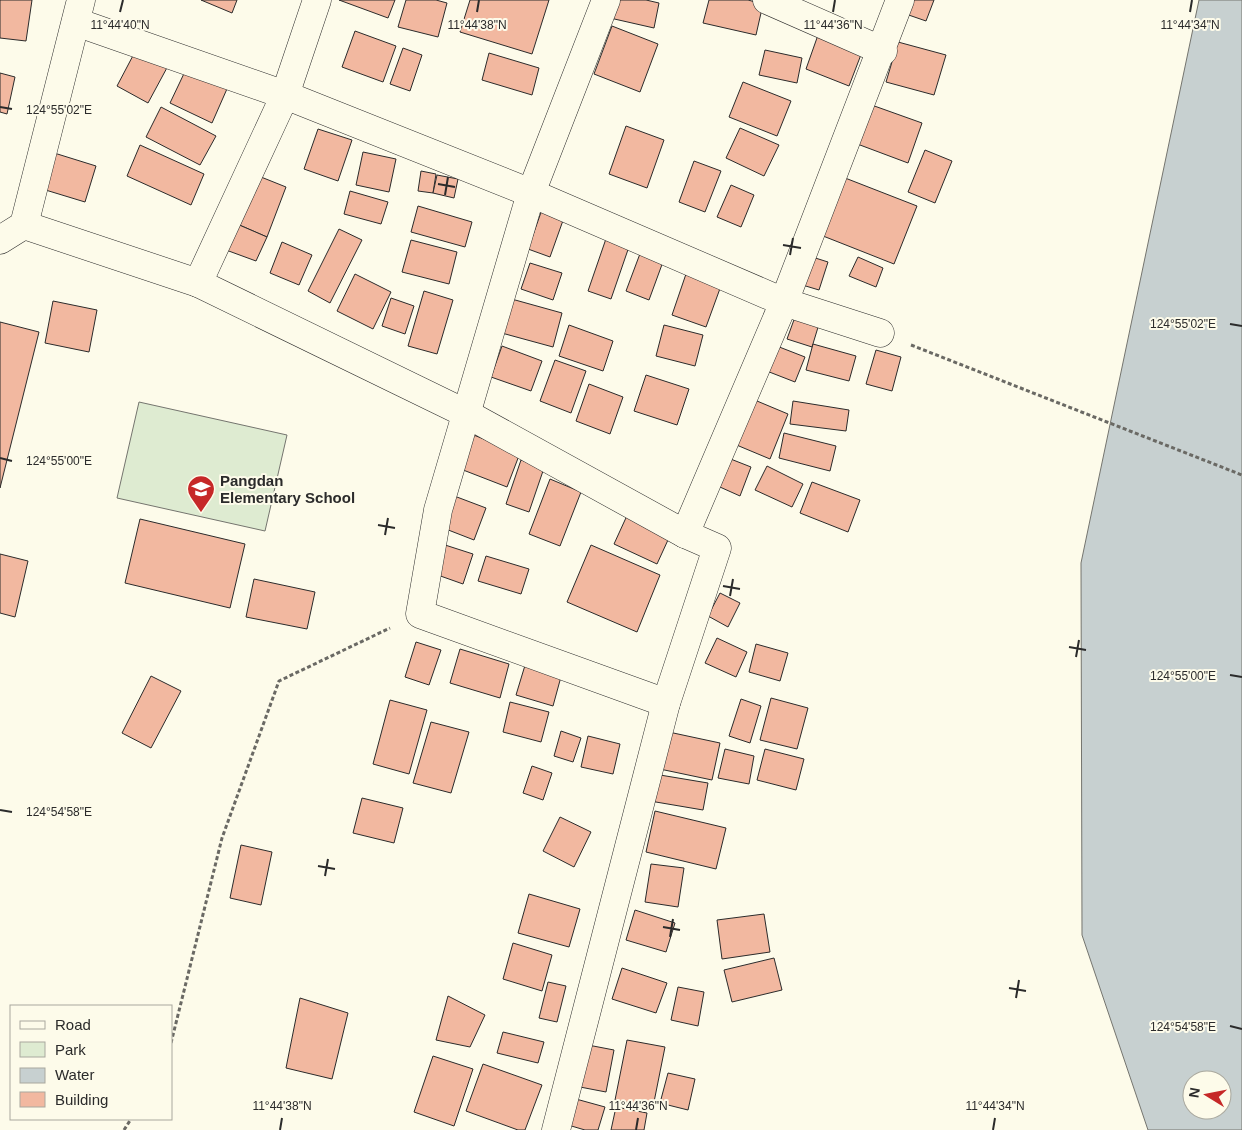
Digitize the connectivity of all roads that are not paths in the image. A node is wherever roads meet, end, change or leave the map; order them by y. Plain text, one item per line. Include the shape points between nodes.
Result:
1 (317, 0) edge
2 (606, 0) edge
3 (766, 0) edge
4 (900, 0) edge
5 (79, 11) edge
6 (883, 51) junction
7 (285, 95) junction
8 (531, 193) junction
9 (24, 225) junction
10 (0, 240) edge
11 (198, 282) junction
12 (784, 302) junction
13 (880, 333) road end
14 (467, 414) junction
15 (685, 534) junction
16 (666, 703) junction
17 (556, 1130) edge

1 - 7 street
2 - 8 street
3 - 6 street
4 - 6 street
5 - 7 street
5 - 9 street
6 - 12 street
7 - 8 street
7 - 11 street
8 - 12 street
8 - 14 street
9 - 10 street
9 - 11 street
11 - 14 street
12 - 13 street
12 - 15 street
14 - 15 street
14 - 16 street via 438,510 420,614
15 - 16 street via 717,548
16 - 17 street

